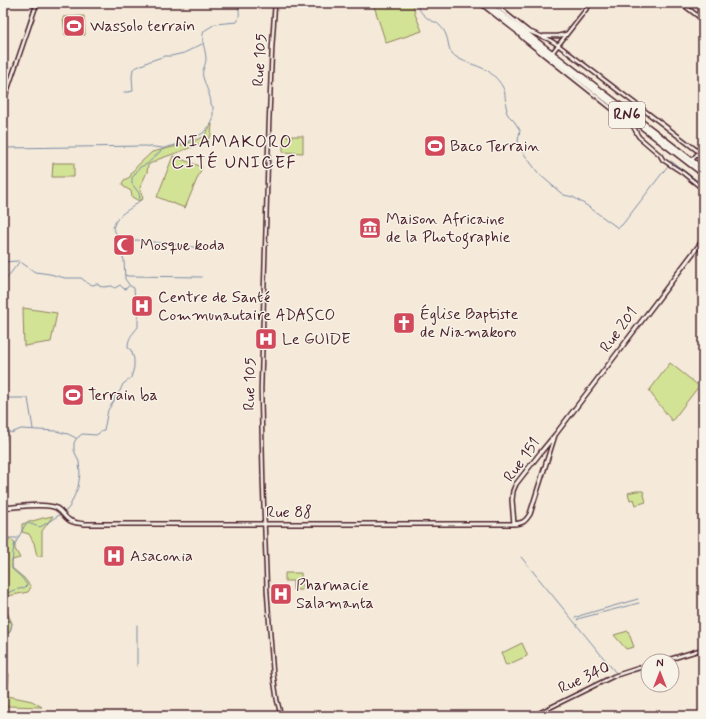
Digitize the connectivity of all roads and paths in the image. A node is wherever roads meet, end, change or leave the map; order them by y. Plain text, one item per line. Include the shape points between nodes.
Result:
1 (37, 3) edge
2 (275, 3) edge
3 (481, 3) edge
4 (487, 3) edge
5 (492, 3) edge
6 (591, 3) edge
7 (681, 3) edge
8 (703, 20) edge
9 (514, 28) junction
10 (567, 34) junction
11 (541, 36) junction
12 (558, 45) junction
13 (551, 55) junction
14 (3, 103) edge
15 (699, 152) junction
16 (703, 155) edge
17 (692, 160) junction
18 (703, 169) edge
19 (703, 174) edge
20 (703, 189) edge
21 (703, 240) edge
22 (555, 436) junction
23 (3, 508) edge
24 (264, 524) junction
25 (514, 524) junction
26 (703, 649) edge
27 (680, 656) edge
28 (640, 668) edge
29 (280, 716) edge
30 (532, 716) edge

1 - 14 street
2 - 24 street, Rue 105 via 261,389
3 - 9 highway, RN6
4 - 13 highway, RN6
5 - 11 street via 528,31
6 - 10 street
7 - 8 street
9 - 13 highway, RN6
9 - 20 street via 519,35 634,126 639,137 664,160
10 - 11 street
10 - 12 street
11 - 12 street
12 - 13 street
12 - 15 street
13 - 17 highway, RN6
13 - 19 highway, RN6
15 - 16 street
15 - 17 street
17 - 18 highway, RN6
21 - 22 main road, Rue 201
22 - 25 main road via 530,514 522,523
22 - 25 main road, Rue 151 via 516,484 512,503
23 - 24 main road, Rue 88 via 54,507 72,522 84,524
24 - 25 main road, Rue 88
24 - 29 street, Rue 105 via 272,673
26 - 27 street
28 - 30 street, Rue 340 via 614,676

